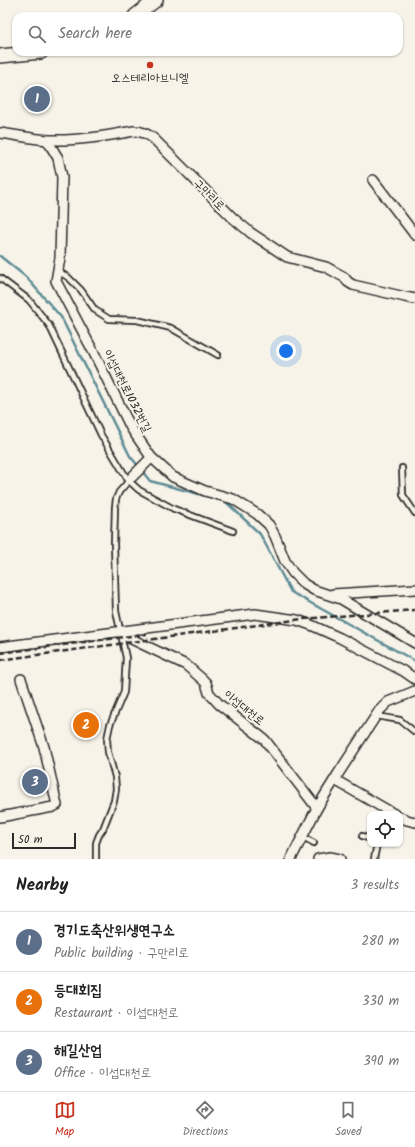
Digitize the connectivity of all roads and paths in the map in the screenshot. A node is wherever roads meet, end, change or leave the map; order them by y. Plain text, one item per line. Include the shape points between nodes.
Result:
1 (156, 0) edge
2 (140, 12) edge
3 (12, 55) edge
4 (0, 56) edge
5 (0, 133) edge
6 (47, 140) junction
7 (373, 180) dead end
8 (415, 235) edge
9 (58, 271) junction
10 (0, 278) edge
11 (415, 299) edge
12 (218, 355) dead end
13 (149, 460) dead end
14 (402, 468) dead end
15 (130, 479) junction
16 (415, 512) edge
17 (234, 531) dead end
18 (415, 589) edge
19 (326, 594) junction
20 (121, 633) junction
21 (415, 643) edge
22 (0, 647) edge
23 (20, 679) dead end
24 (415, 679) edge
25 (415, 691) edge
26 (376, 716) junction
27 (415, 732) edge
28 (334, 780) junction
29 (317, 808) junction
30 (389, 811) edge
31 (0, 817) edge
32 (403, 818) edge
33 (415, 822) edge
34 (362, 836) dead end
35 (302, 837) junction
36 (367, 838) edge
37 (314, 843) dead end
38 (376, 847) edge
39 (96, 859) edge
40 (291, 859) edge
41 (318, 859) edge
42 (340, 859) edge
43 (374, 859) edge

1 - 2 street
3 - 4 street
5 - 6 street, 구만리로
6 - 9 street, 이섭대천로1032번길 via 58,158 62,177
6 - 11 street, 구만리로 via 90,138 134,131 144,133 154,139 233,218 280,253 326,267 353,285
7 - 8 street
9 - 12 lane via 78,287 95,310 109,319 137,320 171,328
9 - 19 street, 이섭대천로1032번길 via 58,286 131,428 151,457 173,477 205,491 233,499 257,514 269,526 293,573 304,584
10 - 15 lane via 29,300 48,325 102,435
13 - 15 street
14 - 16 lane via 403,495
15 - 17 lane via 139,490 174,509
15 - 20 lane via 119,492 115,507 116,611
18 - 19 street
19 - 21 street, 이섭대천로1032번길 via 341,599
20 - 22 street
20 - 24 street via 255,614 278,617 312,625
20 - 29 street, 이섭대천로 via 186,665 202,679 209,693 219,704 265,740
20 - 39 lane via 126,658 124,692 107,739 116,789 114,801 96,843
23 - 31 street via 44,747 57,804 53,807
25 - 26 street via 388,702
26 - 27 lane via 400,720
26 - 28 street
28 - 29 street
28 - 30 street
29 - 35 street
32 - 33 street
34 - 36 lane
35 - 37 lane
35 - 40 street
38 - 43 lane
41 - 42 street

